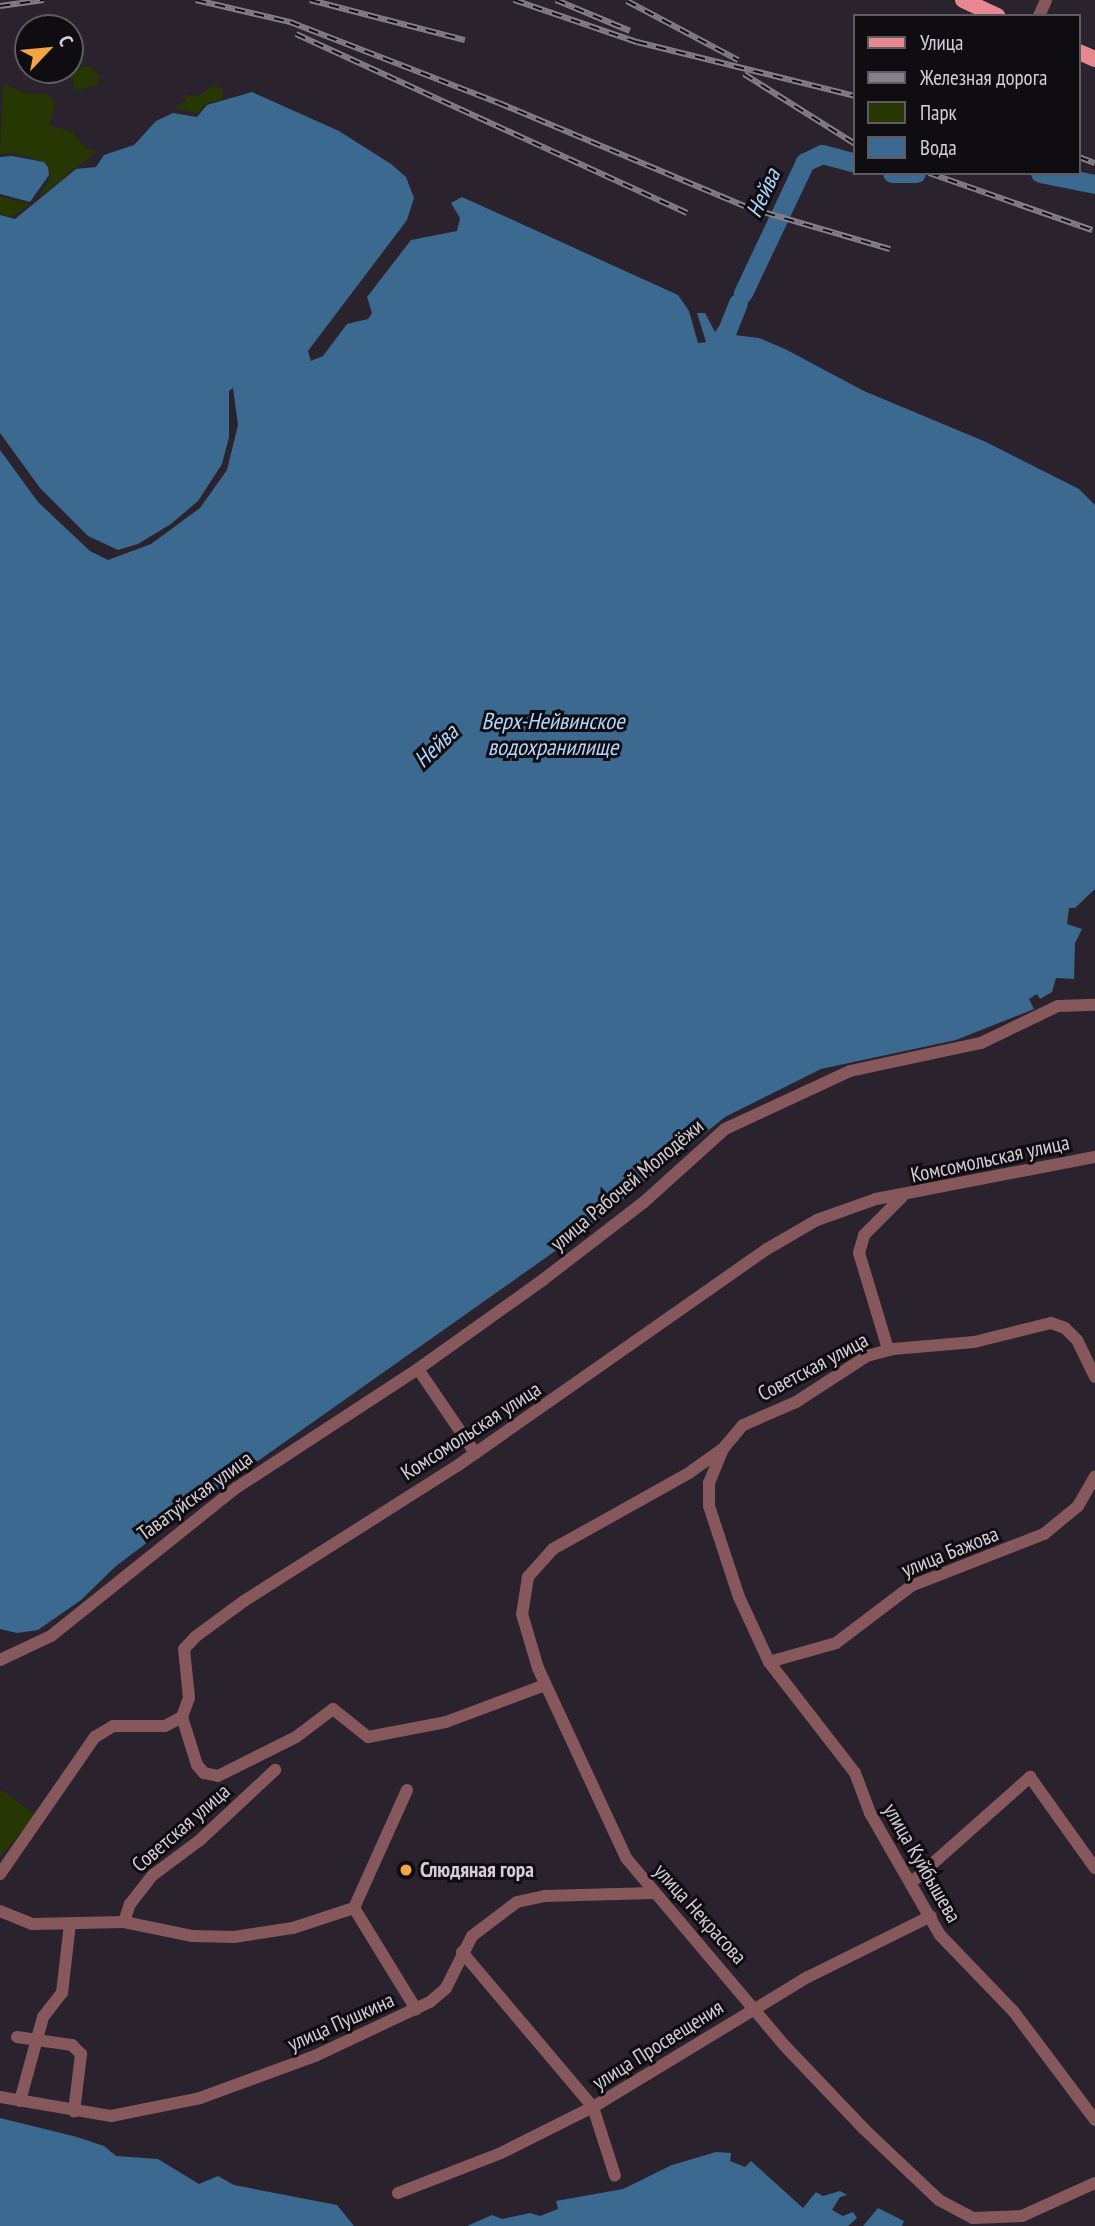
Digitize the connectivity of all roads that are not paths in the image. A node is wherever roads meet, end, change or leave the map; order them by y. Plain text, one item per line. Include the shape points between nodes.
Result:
1 (963, 0) edge
2 (994, 14) edge
3 (1095, 1005) edge
4 (1095, 1157) edge
5 (903, 1197) junction
6 (888, 1349) junction
7 (418, 1368) junction
8 (1095, 1377) edge
9 (724, 1448) junction
10 (475, 1453) junction
11 (1095, 1477) edge
12 (528, 1577) joint
13 (0, 1660) edge
14 (769, 1662) junction
15 (545, 1685) junction
16 (181, 1717) junction
17 (275, 1770) dead end
18 (407, 1790) dead end
19 (1095, 1868) edge
20 (0, 1874) edge
21 (913, 1881) junction
22 (654, 1893) junction
23 (354, 1908) junction
24 (0, 1911) edge
25 (931, 1916) junction
26 (124, 1922) junction
27 (71, 1924) junction
28 (462, 1952) junction
29 (754, 2008) junction
30 (416, 2009) junction
31 (18, 2037) dead end
32 (39, 2041) junction
33 (0, 2098) edge
34 (20, 2101) junction
35 (593, 2107) junction
36 (74, 2112) junction
37 (1095, 2120) edge
38 (615, 2176) dead end
39 (1095, 2183) edge
40 (398, 2193) dead end

1 - 2 main road
3 - 7 street, улица Рабочей Молодёжи via 1058,1006 981,1043 850,1071 725,1129 623,1218
4 - 5 street, Комсомольская улица
5 - 6 street via 864,1235 859,1253
5 - 10 street, Комсомольская улица via 876,1199 831,1214 787,1237
6 - 8 street, Советская улица via 964,1344 1051,1323 1077,1340
6 - 9 street, Советская улица via 853,1363 787,1407 748,1422
7 - 10 street
7 - 13 street, Таватуйская улица via 236,1488 51,1636
9 - 12 street, Советская улица via 689,1473 570,1536 546,1554
9 - 14 street, улица Куйбышева via 709,1483 709,1506 739,1597
10 - 16 street, Комсомольская улица via 244,1601 189,1642 183,1654 189,1698
11 - 14 street, улица Бажова via 1072,1513 1044,1534 911,1586 836,1643
12 - 15 street, улица Некрасова via 522,1614
14 - 21 street, улица Куйбышева via 855,1773 870,1813
15 - 16 street via 446,1722 368,1738 333,1709 296,1737 229,1773 213,1776 197,1765
15 - 22 street, улица Некрасова via 614,1837
16 - 20 street via 165,1726 113,1726 95,1737
17 - 26 street, Советская улица via 200,1840 153,1875 130,1904
18 - 23 street
19 - 21 street via 1030,1777
21 - 25 street, улица Куйбышева
22 - 28 street, улица Пушкина via 545,1896 517,1902 480,1928
22 - 29 street, улица Некрасова
23 - 26 street via 293,1928 234,1937 192,1936
23 - 30 street
24 - 27 street via 33,1924
25 - 29 street, улица Просвещения via 868,1944
25 - 37 street, улица Куйбышева via 953,1951 1002,1998
26 - 27 street
27 - 32 street via 62,1993 43,2017
28 - 30 street, улица Пушкина via 446,1989
28 - 35 street
29 - 35 street, улица Просвещения
29 - 39 street, улица Некрасова via 832,2096 928,2191 957,2212 984,2220 1012,2218
30 - 36 street, улица Пушкина via 315,2056 184,2103 127,2116
31 - 32 street
32 - 34 street
32 - 36 street via 72,2045 81,2054
33 - 34 street, улица Пушкина
34 - 36 street, улица Пушкина
35 - 38 street
35 - 40 street, улица Просвещения via 501,2153

